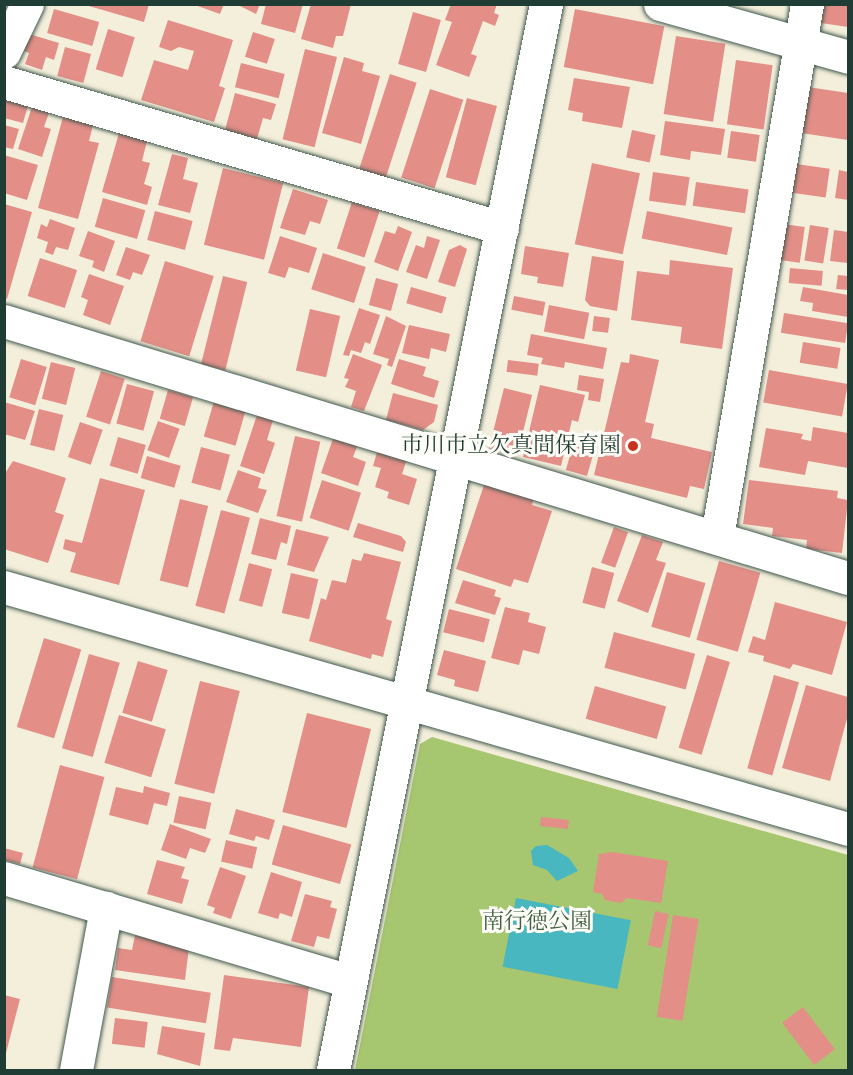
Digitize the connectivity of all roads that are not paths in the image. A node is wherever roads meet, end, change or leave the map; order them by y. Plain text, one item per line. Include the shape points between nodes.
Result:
1 (27, 4) edge
2 (546, 4) edge
3 (660, 4) edge
4 (807, 4) edge
5 (800, 43) junction
6 (4, 52) edge
7 (849, 57) edge
8 (4, 82) edge
9 (502, 228) junction
10 (4, 321) edge
11 (453, 459) junction
12 (717, 537) junction
13 (849, 578) edge
14 (4, 587) edge
15 (405, 703) junction
16 (849, 829) edge
17 (4, 878) edge
18 (105, 908) junction
19 (350, 981) junction
20 (76, 1071) edge
21 (333, 1071) edge

1 - 6 street
2 - 9 street
3 - 5 street
4 - 5 street
5 - 7 street
5 - 12 street
8 - 9 street
9 - 11 street
10 - 11 street
11 - 12 street
11 - 15 street
12 - 13 street
14 - 15 street
15 - 16 street
15 - 19 street
17 - 18 street
18 - 19 street
18 - 20 street
19 - 21 street

